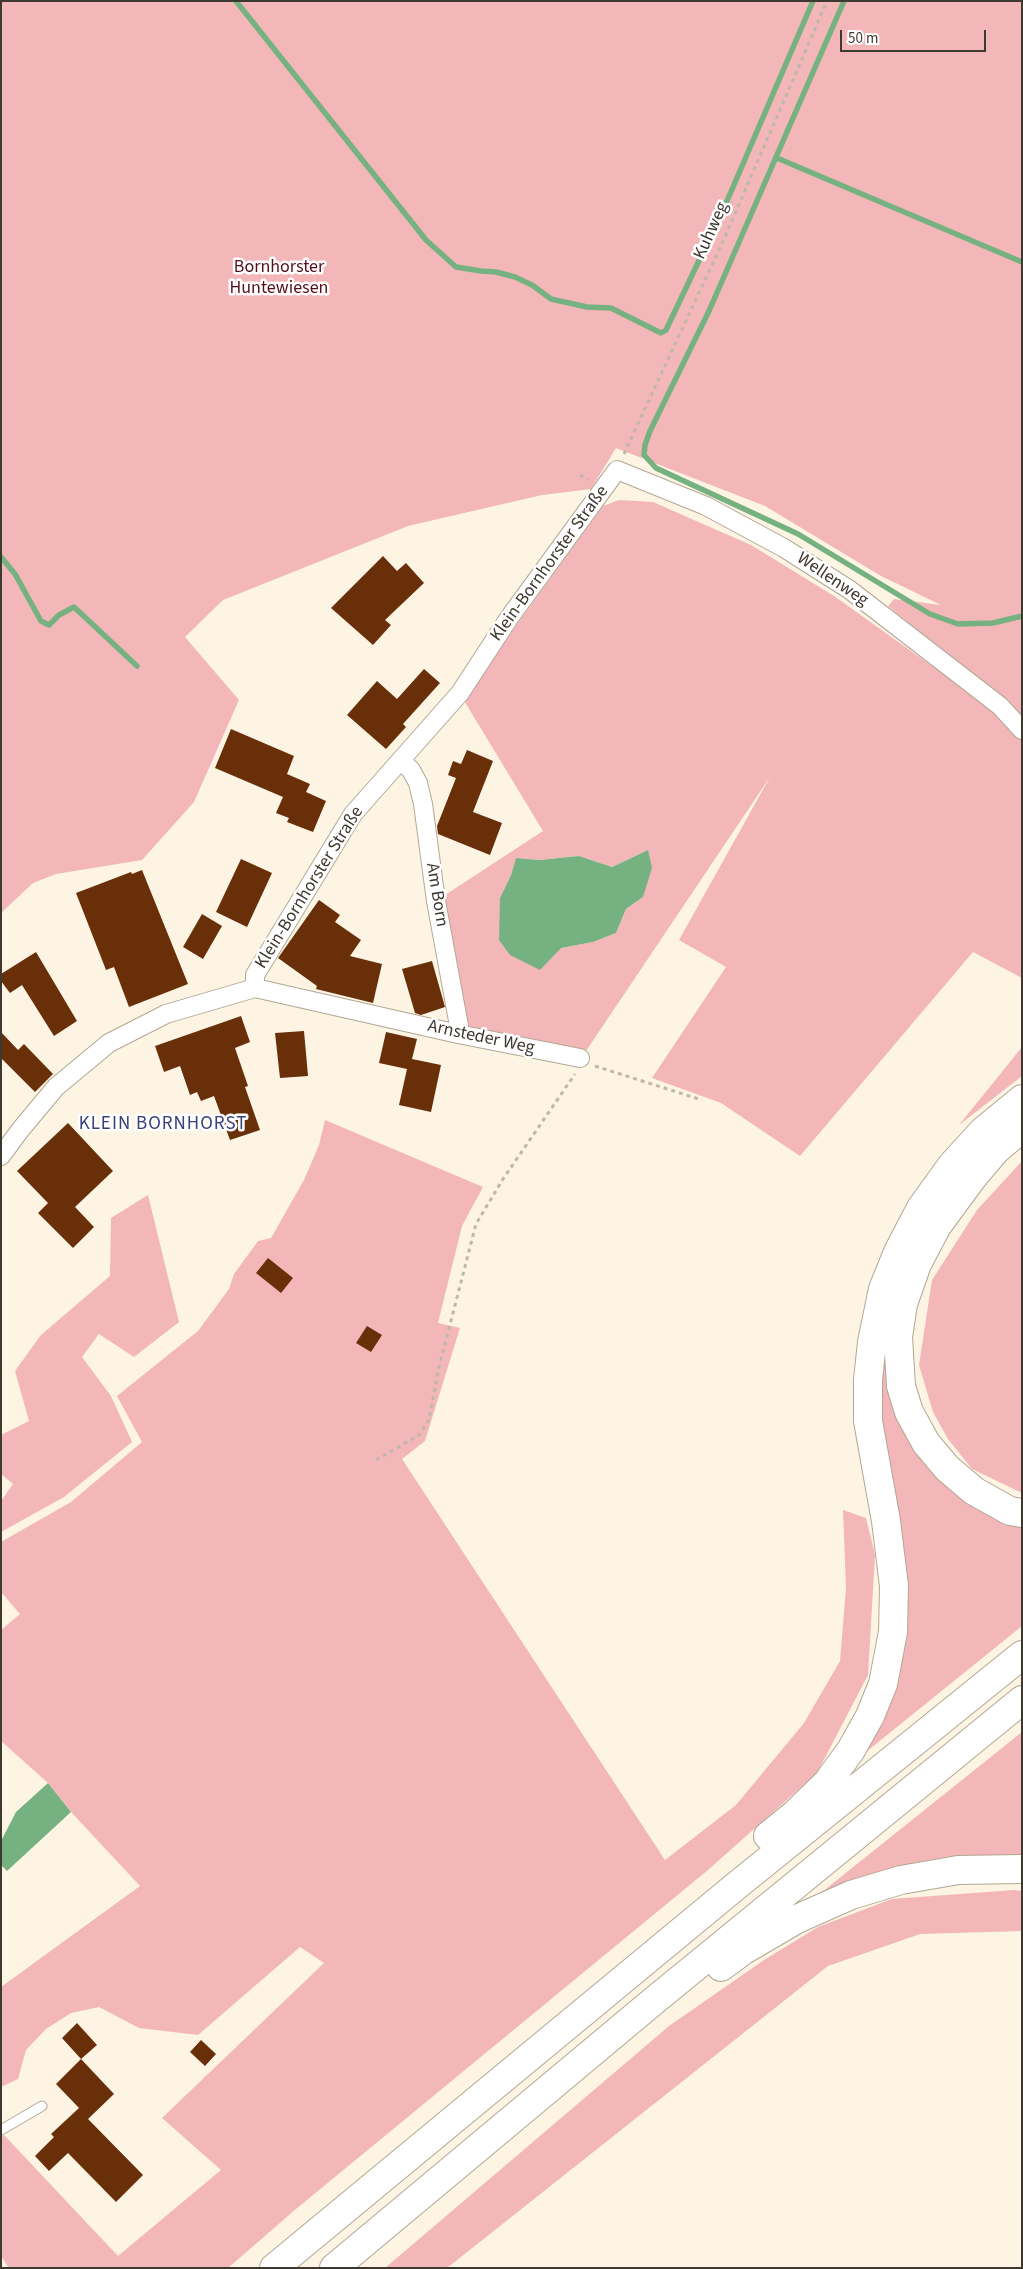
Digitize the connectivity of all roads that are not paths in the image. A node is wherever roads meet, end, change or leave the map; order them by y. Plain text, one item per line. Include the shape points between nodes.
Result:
1 (616, 470) joint
2 (1022, 730) edge
3 (401, 761) junction
4 (255, 988) junction
5 (458, 1034) junction
6 (580, 1058) road end
7 (1022, 1099) edge
8 (1022, 1128) edge
9 (1, 1156) edge
10 (1022, 1513) edge
11 (1022, 1655) edge
12 (1022, 1700) edge
13 (1022, 1869) edge
14 (736, 1886) junction
15 (656, 1999) junction
16 (42, 2106) dead end
17 (1, 2130) edge
18 (274, 2268) edge
19 (334, 2268) edge

1 - 2 street, Wellenweg via 706,506 784,548 850,590 1000,706
1 - 3 street, Klein-Bornhorster Straße via 460,693
3 - 4 street, Klein-Bornhorster Straße via 353,814 255,975
3 - 5 street, Am Born via 418,783
4 - 5 street, Arnsteder Weg
4 - 9 street, Klein-Bornhorster Straße via 166,1014 109,1043 56,1087
5 - 6 street, Arnsteder Weg
7 - 14 highway via 982,1131 952,1164 921,1208 883,1289 868,1380 868,1421 894,1586 893,1632 883,1684 851,1750 827,1783 751,1851
8 - 10 highway via 996,1150 937,1226 917,1264 904,1304 898,1337 901,1386 908,1412 926,1443 947,1468 974,1491 1010,1511
11 - 14 highway
12 - 15 highway
13 - 15 highway via 958,1870 901,1880 851,1895 797,1919 744,1950 703,1980
14 - 18 highway
15 - 19 highway
16 - 17 lane

